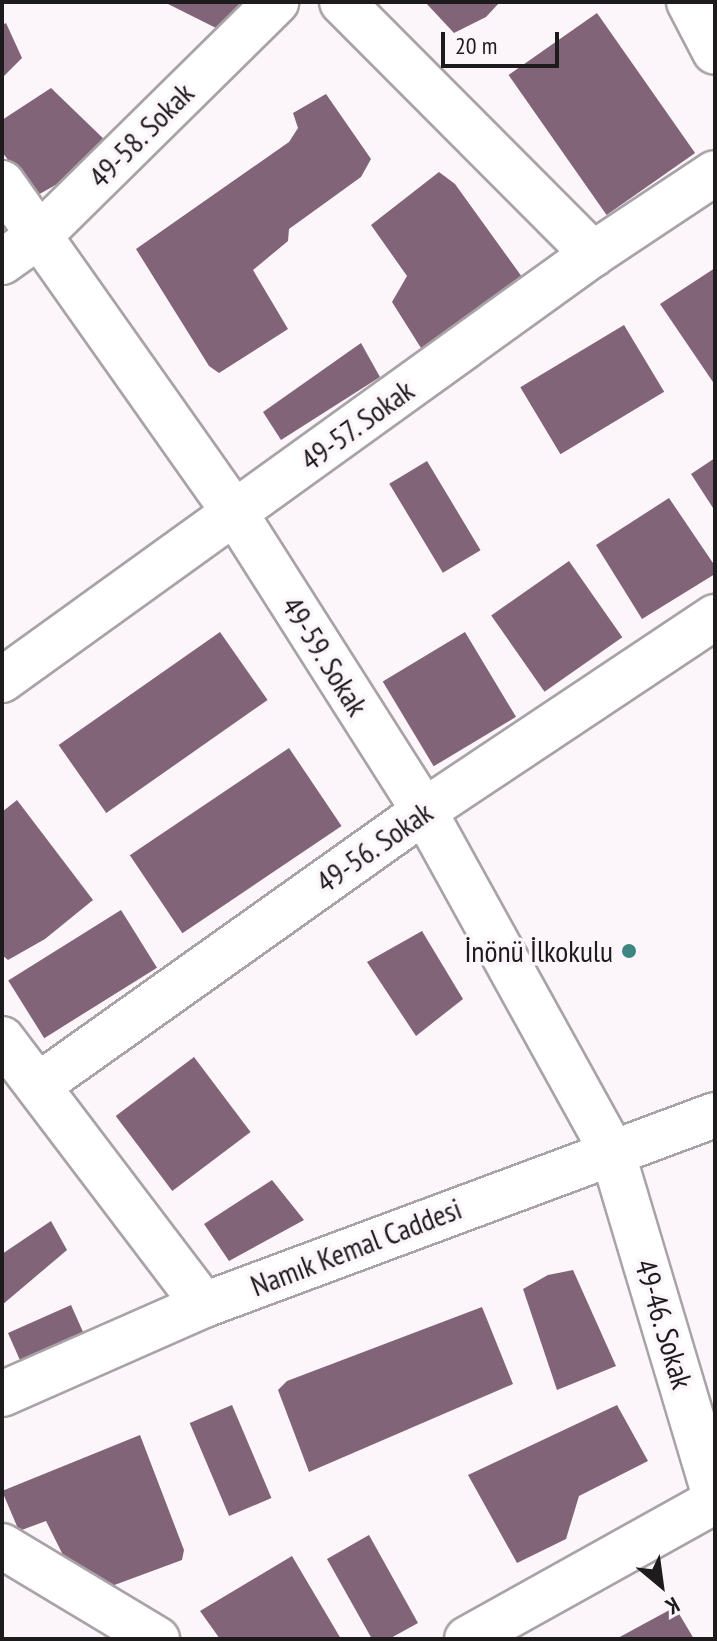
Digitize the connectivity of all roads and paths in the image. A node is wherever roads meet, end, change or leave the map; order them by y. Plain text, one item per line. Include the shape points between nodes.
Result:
1 (276, 2) edge
2 (342, 2) edge
3 (689, 2) edge
4 (715, 52) edge
5 (715, 173) edge
6 (2, 183) edge
7 (40, 235) junction
8 (593, 254) junction
9 (2, 262) edge
10 (235, 513) junction
11 (715, 617) edge
12 (2, 680) edge
13 (424, 811) junction
14 (2, 1039) edge
15 (39, 1085) junction
16 (715, 1115) edge
17 (612, 1151) junction
18 (204, 1305) junction
19 (2, 1394) edge
20 (715, 1499) edge
21 (2, 1546) edge
22 (157, 1639) edge
23 (467, 1639) edge

1 - 7 street, 49-58. Sokak
2 - 8 street
3 - 4 street
5 - 8 street, 49-57. Sokak
6 - 7 street, 49-59. Sokak
7 - 9 street, 49-58. Sokak
7 - 10 street, 49-59. Sokak
8 - 10 street, 49-57. Sokak
10 - 12 street, 49-57. Sokak
10 - 13 street, 49-59. Sokak
11 - 13 street, 49-56. Sokak
13 - 15 street, 49-56. Sokak
13 - 17 street, 49-59. Sokak
14 - 15 street
15 - 18 street
16 - 17 street, Namık Kemal Caddesi
17 - 18 street, Namık Kemal Caddesi
17 - 20 street, 49-46. Sokak
18 - 19 street, Namık Kemal Caddesi
20 - 23 street
21 - 22 street

